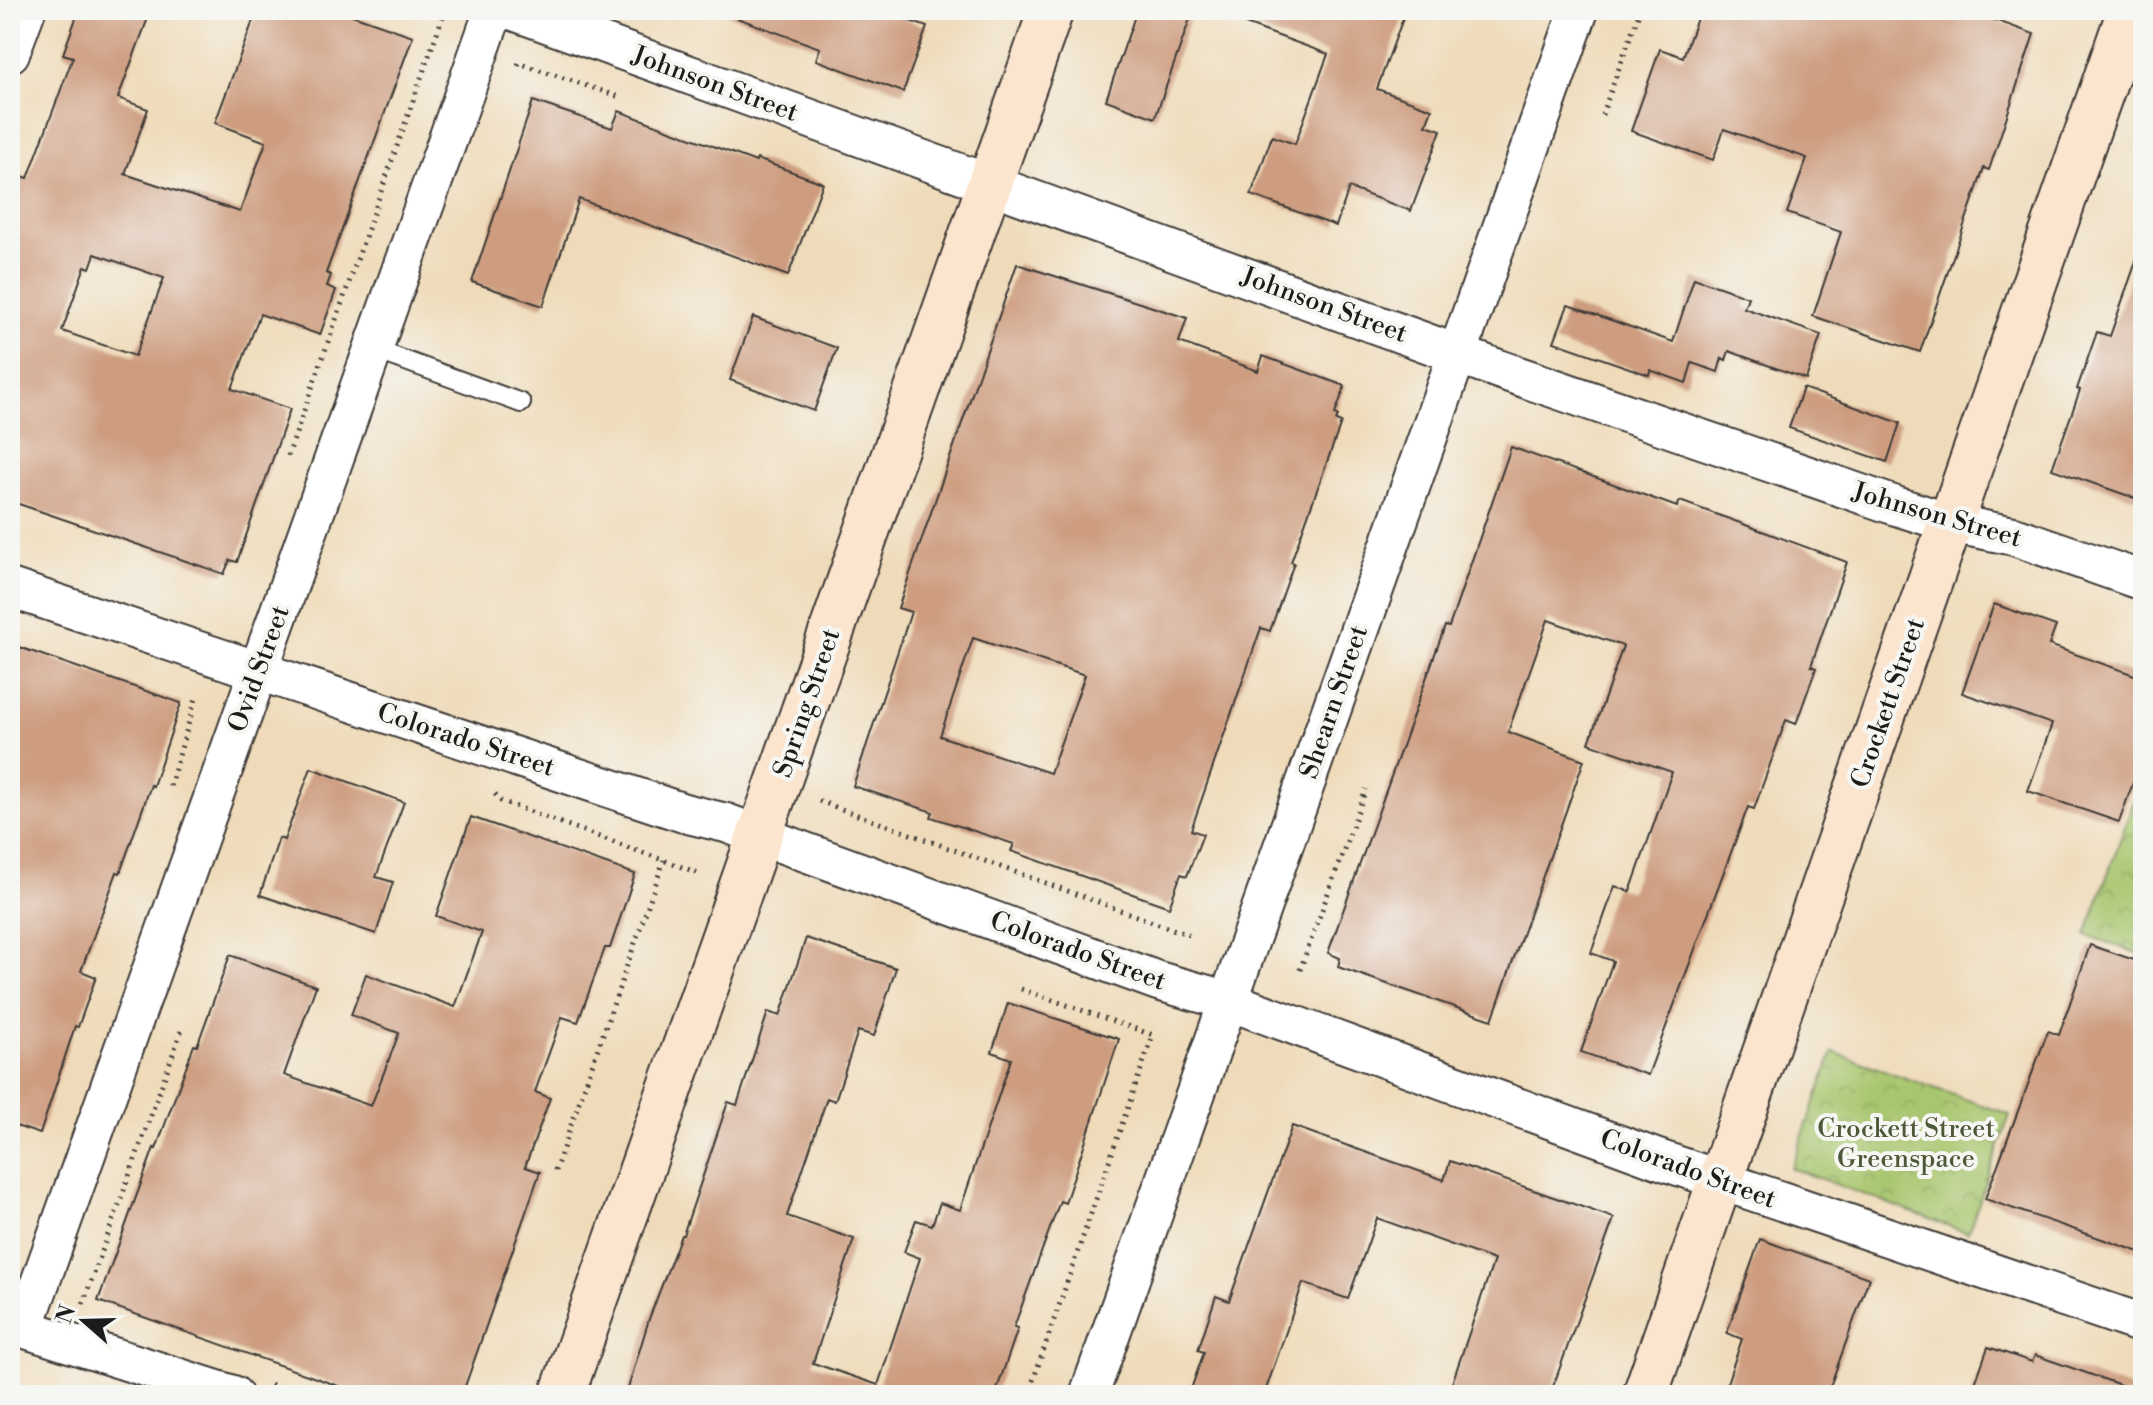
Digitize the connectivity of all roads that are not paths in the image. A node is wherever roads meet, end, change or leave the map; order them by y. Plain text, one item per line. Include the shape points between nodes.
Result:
1 (26, 10) edge
2 (494, 10) edge
3 (511, 10) edge
4 (1051, 10) edge
5 (1579, 10) edge
6 (2130, 10) edge
7 (10, 53) edge
8 (989, 184) junction
9 (373, 349) junction
10 (1458, 353) junction
11 (521, 403) dead end
12 (1950, 523) junction
13 (2143, 581) edge
14 (10, 588) edge
15 (257, 672) junction
16 (760, 835) junction
17 (1229, 1001) junction
18 (1721, 1180) junction
19 (2143, 1324) edge
20 (17, 1326) edge
21 (233, 1395) edge
22 (562, 1395) edge
23 (1089, 1395) edge
24 (1645, 1395) edge

1 - 7 street
2 - 9 street, Ovid Street
3 - 8 street, Johnson Street
4 - 8 street, Spring Street
5 - 10 street, Shearn Street
6 - 12 street, Crockett Street
8 - 10 street, Johnson Street
8 - 16 street, Spring Street
9 - 11 lane
9 - 15 street, Ovid Street
10 - 12 street, Johnson Street
10 - 17 street, Shearn Street
12 - 13 street, Johnson Street via 2014,536
12 - 18 street, Crockett Street
14 - 15 street, Colorado Street
15 - 16 street, Colorado Street
15 - 20 street, Ovid Street
16 - 17 street, Colorado Street via 1158,981
16 - 22 street, Spring Street
17 - 18 street, Colorado Street
17 - 23 street, Shearn Street
18 - 19 street, Colorado Street
18 - 24 street, Crockett Street
20 - 21 street

